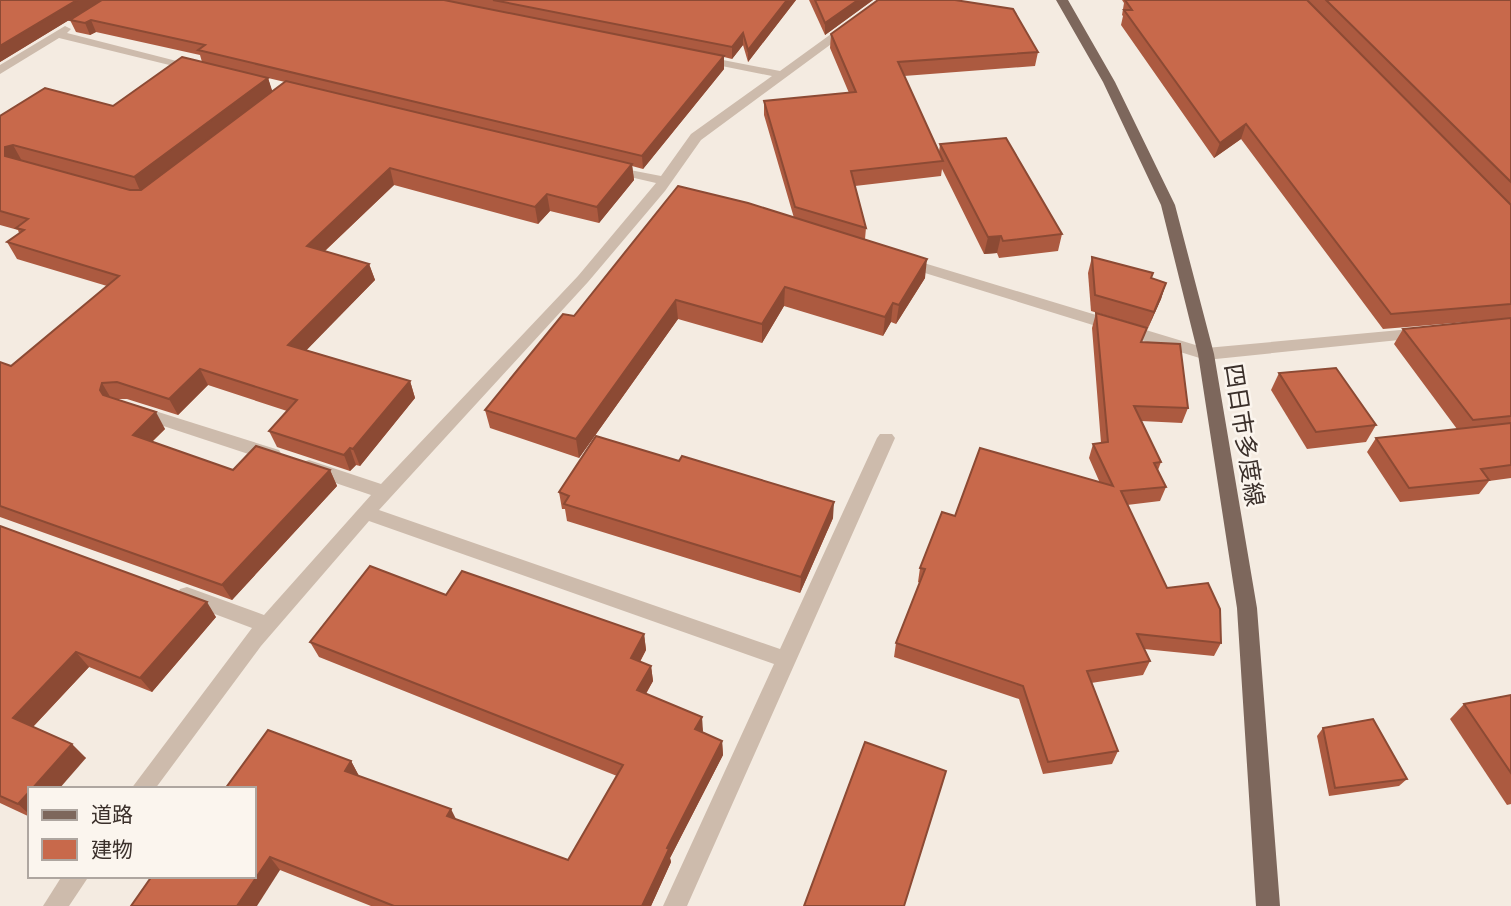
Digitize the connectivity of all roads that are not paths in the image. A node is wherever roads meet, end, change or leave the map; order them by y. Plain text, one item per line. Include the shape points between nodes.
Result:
1 (885, 0) edge
2 (1062, 0) edge
3 (80, 20) edge
4 (57, 34) junction
5 (685, 55) edge
6 (0, 70) edge
7 (211, 71) edge
8 (779, 74) junction
9 (597, 165) edge
10 (666, 187) junction
11 (886, 257) edge
12 (1442, 331) edge
13 (1206, 354) junction
14 (120, 405) edge
15 (886, 438) dead end
16 (384, 492) junction
17 (366, 513) junction
18 (166, 587) edge
19 (268, 625) junction
20 (786, 660) junction
21 (144, 787) edge
22 (76, 878) edge
23 (55, 906) edge
24 (675, 906) edge
25 (1268, 906) edge

1 - 8 street
2 - 13 main road, 四日市多度線 via 1109,82 1168,205
3 - 4 street
4 - 6 street
4 - 7 street
5 - 8 street
8 - 10 street via 696,137
9 - 10 street
10 - 16 street
11 - 13 street
12 - 13 street
13 - 25 main road, 四日市多度線 via 1247,608
14 - 16 street
15 - 20 street
16 - 17 street
17 - 19 street
17 - 20 street
18 - 19 street
19 - 21 street
20 - 24 street
22 - 23 street

